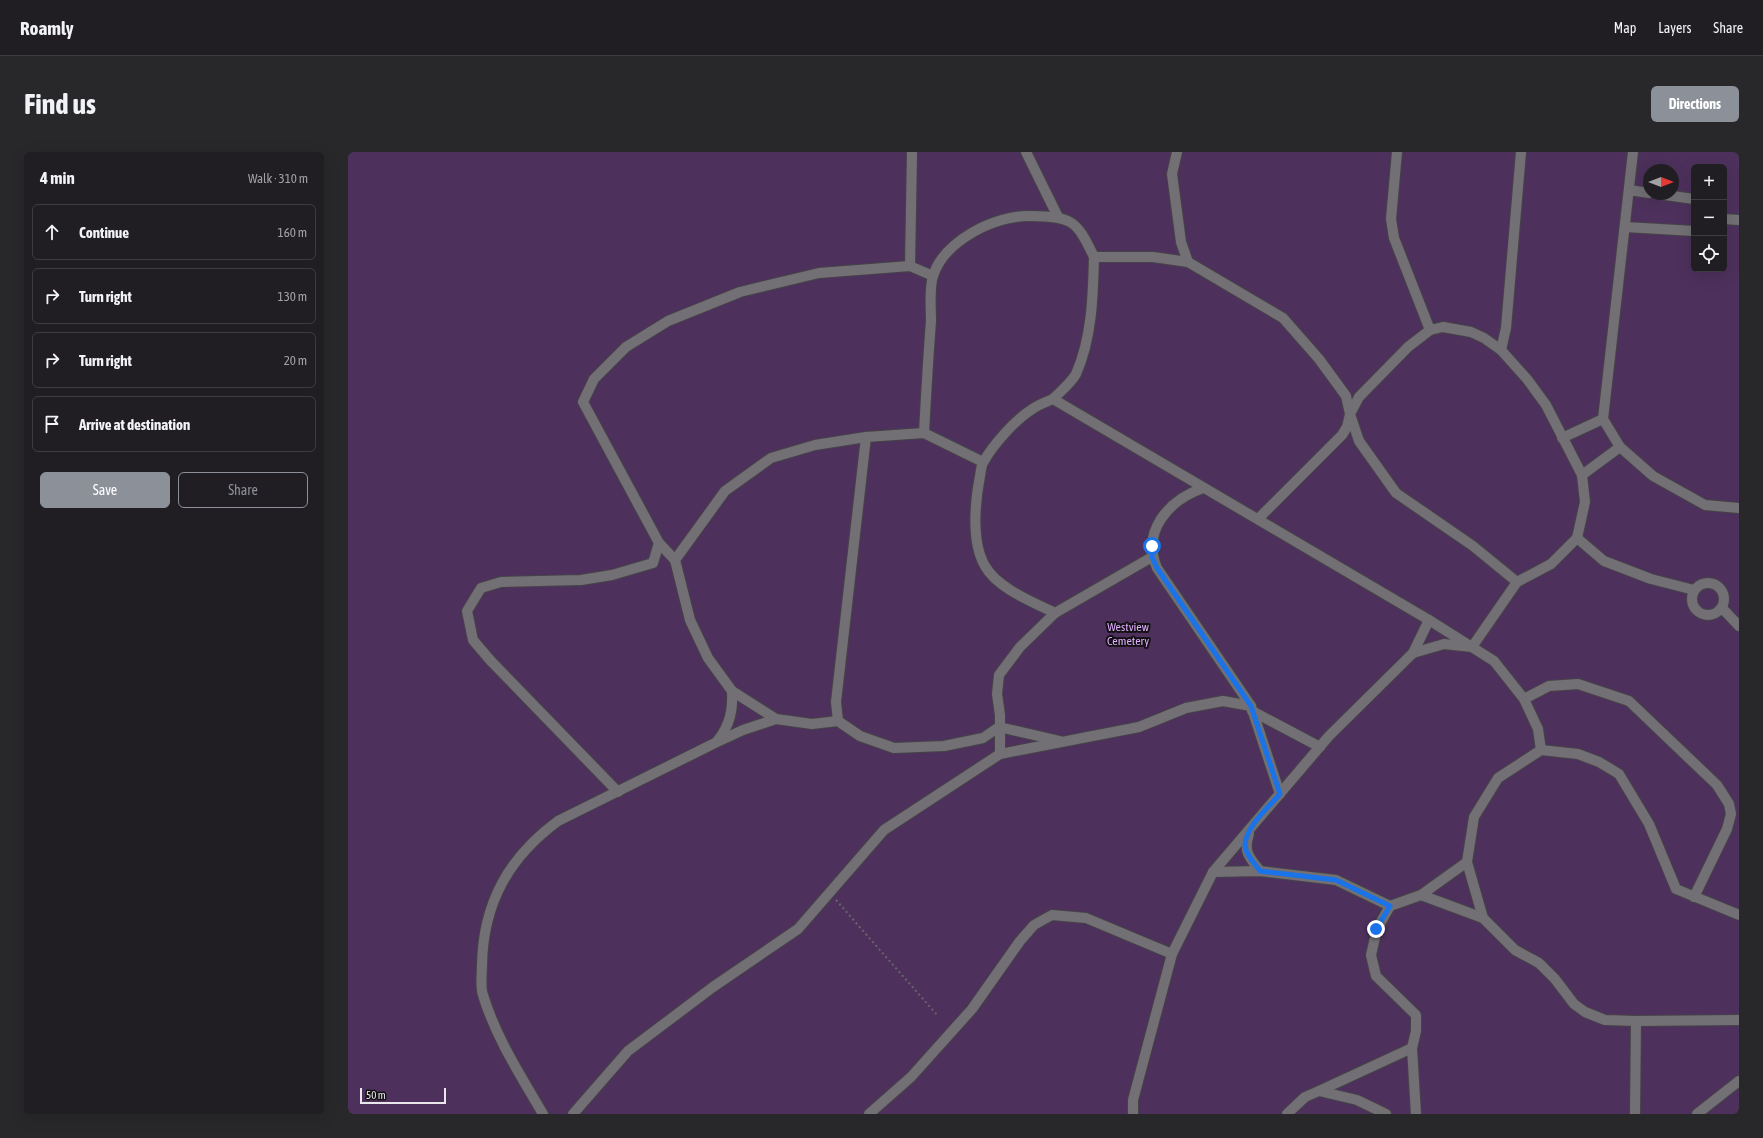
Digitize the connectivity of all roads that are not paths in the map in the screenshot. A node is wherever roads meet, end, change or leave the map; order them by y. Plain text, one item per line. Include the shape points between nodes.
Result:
1 (912, 152) edge
2 (1026, 152) edge
3 (1177, 152) edge
4 (1397, 152) edge
5 (1521, 152) edge
6 (1633, 152) edge
7 (1629, 190) junction
8 (1643, 192) edge
9 (1679, 197) edge
10 (1691, 199) edge
11 (1058, 217) junction
12 (1727, 219) edge
13 (1739, 220) edge
14 (1625, 227) junction
15 (1691, 231) edge
16 (1094, 257) junction
17 (1188, 262) junction
18 (910, 266) junction
19 (933, 276) junction
20 (1430, 330) junction
21 (1501, 350) junction
22 (1053, 399) junction
23 (1350, 414) junction
24 (1603, 418) junction
25 (924, 433) junction
26 (866, 437) junction
27 (1562, 438) junction
28 (1620, 446) junction
29 (983, 462) junction
30 (1582, 475) junction
31 (1203, 488) junction
32 (1739, 508) edge
33 (1258, 519) junction
34 (1576, 538) junction
35 (660, 543) junction
36 (1152, 557) junction
37 (675, 560) junction
38 (1517, 582) junction
39 (1694, 590) junction
40 (1722, 608) junction
41 (1055, 613) junction
42 (1429, 620) junction
43 (1739, 626) edge
44 (1472, 647) junction
45 (1413, 653) junction
46 (732, 691) junction
47 (1524, 699) junction
48 (1252, 709) junction
49 (776, 719) junction
50 (838, 721) junction
51 (999, 727) junction
52 (716, 742) junction
53 (1065, 742) junction
54 (1320, 747) junction
55 (1541, 750) junction
56 (1000, 754) junction
57 (618, 792) junction
58 (1280, 794) junction
59 (1251, 828) junction
60 (1467, 862) junction
61 (1260, 871) junction
62 (1213, 872) junction
63 (1421, 895) junction
64 (1694, 897) junction
65 (1390, 906) junction
66 (1739, 915) edge
67 (1483, 918) junction
68 (1172, 954) junction
69 (1739, 1020) edge
70 (1636, 1021) junction
71 (1412, 1048) junction
72 (1739, 1081) edge
73 (1318, 1091) junction
74 (543, 1114) edge
75 (573, 1114) edge
76 (869, 1114) edge
77 (1133, 1114) edge
78 (1287, 1114) edge
79 (1386, 1114) edge
80 (1416, 1114) edge
81 (1635, 1114) edge
82 (1696, 1114) edge

1 - 18 lane
2 - 11 lane
3 - 17 lane via 1172,174 1181,242
4 - 20 lane via 1391,219 1394,238
5 - 21 lane via 1506,328
6 - 7 lane
7 - 8 lane
7 - 14 lane
9 - 10 lane
11 - 16 lane via 1072,223 1083,235
11 - 19 lane via 1022,215 977,228 945,253
12 - 13 lane
14 - 15 lane
14 - 24 lane
16 - 17 lane via 1153,257
16 - 22 lane via 1093,305 1083,350 1075,375
17 - 23 lane via 1283,318 1320,359 1346,396
18 - 19 lane
18 - 35 lane via 820,273 740,292 668,321 626,347 594,379 583,402
19 - 25 lane
20 - 21 lane via 1443,327 1471,332
20 - 23 lane via 1389,365 1360,397
21 - 27 lane via 1546,405
22 - 29 lane via 1031,410 1005,434
22 - 31 lane
23 - 33 lane via 1342,435
23 - 38 lane via 1360,441 1396,493 1473,546
24 - 27 lane
24 - 28 lane
25 - 26 lane
25 - 29 lane
26 - 37 lane via 814,445 771,458 725,491
26 - 50 lane via 836,702
27 - 30 lane
28 - 30 lane
28 - 32 lane via 1653,476 1705,505
29 - 41 lane via 975,521 980,554 985,567 1016,593
30 - 34 lane via 1585,502
31 - 33 lane
31 - 36 lane via 1191,493 1163,515 1156,527
33 - 42 lane
34 - 38 lane via 1551,564
34 - 39 lane via 1604,561 1651,579
35 - 37 lane
35 - 57 lane via 653,563 612,575 581,580 501,582 481,588 467,611 473,640
36 - 41 lane
36 - 48 lane
37 - 46 lane via 690,620 708,658
38 - 44 lane
39 - 40 lane via 1705,583 1716,585 1724,598
39 - 40 lane via 1692,603 1698,612 1708,616
40 - 43 lane
41 - 51 lane via 1020,647 999,676 996,694 1000,715
42 - 44 lane
42 - 45 lane
44 - 45 lane via 1444,644
44 - 47 lane via 1494,661
45 - 54 lane
46 - 49 lane
46 - 52 lane via 733,706 729,722 725,732
47 - 55 lane via 1538,729
47 - 64 lane via 1549,686 1578,684 1629,701 1717,785 1729,804 1731,814 1727,829
48 - 53 lane via 1223,701 1186,708 1139,727
48 - 54 lane
48 - 58 lane
49 - 50 lane via 812,724
49 - 52 lane
50 - 51 lane via 860,736 894,748 944,746 983,738
51 - 53 lane
51 - 56 lane
52 - 57 lane
53 - 56 lane
54 - 58 lane
55 - 60 lane via 1498,778 1474,817
55 - 64 lane via 1578,754 1599,762 1619,774 1648,824 1676,889
56 - 75 lane via 884,830 798,929 713,987 628,1051
57 - 74 lane via 558,821 538,836 512,867 492,901 482,948 482,994 502,1045
58 - 59 lane
59 - 61 lane via 1245,845 1249,858
59 - 62 lane
60 - 63 lane
60 - 67 lane
61 - 62 lane
61 - 65 lane via 1336,880
62 - 68 lane
63 - 65 lane
63 - 67 lane
64 - 66 lane
65 - 71 lane via 1376,929 1371,955 1376,976 1416,1014 1416,1032
67 - 70 lane via 1515,950 1539,964 1574,1004 1585,1012 1605,1020
68 - 76 lane via 1086,918 1052,915 1034,925 972,1009 911,1077
68 - 77 lane via 1133,1100
69 - 70 lane
70 - 81 lane
71 - 73 lane
71 - 80 lane
72 - 82 lane
73 - 78 lane via 1305,1097
73 - 79 lane via 1357,1100

